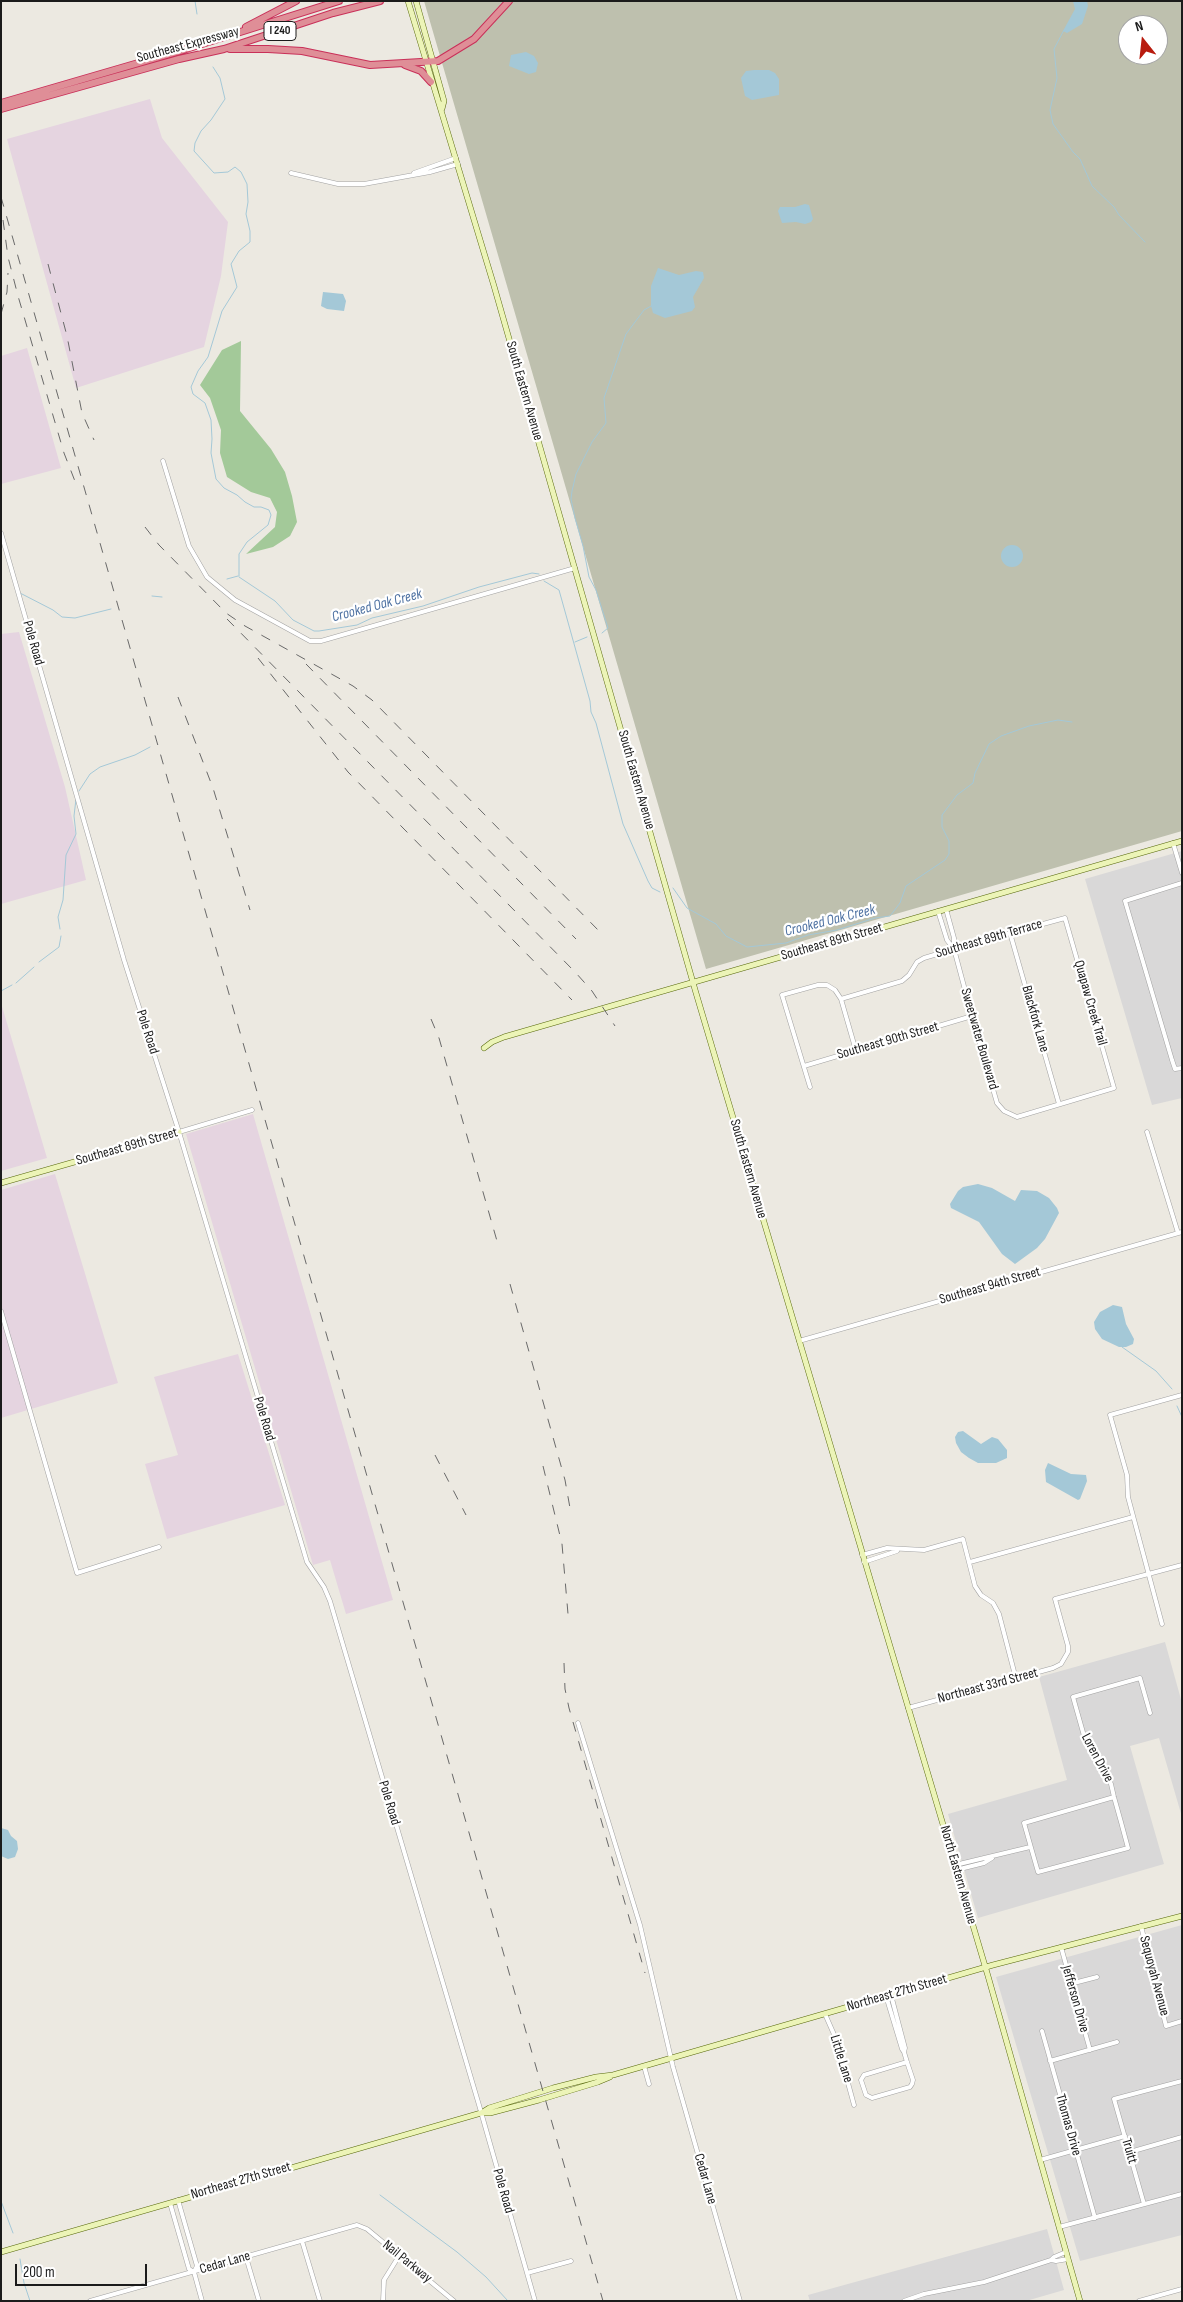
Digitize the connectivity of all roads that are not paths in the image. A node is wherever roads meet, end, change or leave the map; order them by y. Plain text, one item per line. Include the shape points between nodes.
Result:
1 (296, 1) edge
2 (339, 1) edge
3 (380, 1) edge
4 (408, 1) edge
5 (416, 1) edge
6 (509, 1) edge
7 (235, 33) junction
8 (224, 49) junction
9 (428, 61) junction
10 (404, 64) junction
11 (431, 82) junction
12 (1, 103) edge
13 (1, 109) edge
14 (442, 109) junction
15 (456, 158) junction
16 (458, 164) junction
17 (290, 173) dead end
18 (410, 175) junction
19 (164, 461) dead end
20 (1, 534) edge
21 (575, 568) junction
22 (1182, 841) edge
23 (1173, 843) junction
24 (1182, 873) edge
25 (1182, 882) edge
26 (946, 909) junction
27 (938, 911) junction
28 (1065, 918) joint
29 (1010, 933) junction
30 (954, 949) junction
31 (694, 983) junction
32 (841, 999) junction
33 (972, 1016) junction
34 (484, 1048) dead end
35 (856, 1051) junction
36 (804, 1066) junction
37 (1182, 1068) edge
38 (810, 1087) dead end
39 (1059, 1104) junction
40 (252, 1110) dead end
41 (179, 1132) junction
42 (1147, 1132) dead end
43 (1, 1183) edge
44 (1180, 1233) edge
45 (1, 1311) edge
46 (799, 1341) junction
47 (1182, 1395) edge
48 (831, 1450) joint
49 (1133, 1517) junction
50 (159, 1547) dead end
51 (899, 1550) junction
52 (862, 1556) junction
53 (864, 1562) junction
54 (970, 1562) junction
55 (1182, 1565) edge
56 (1149, 1574) junction
57 (1162, 1624) dead end
58 (1016, 1679) junction
59 (908, 1708) junction
60 (1150, 1713) dead end
61 (578, 1723) dead end
62 (1114, 1797) junction
63 (1030, 1847) junction
64 (956, 1868) junction
65 (1182, 1916) edge
66 (1141, 1926) junction
67 (1061, 1947) junction
68 (985, 1968) junction
69 (1098, 1977) dead end
70 (1070, 1984) junction
71 (888, 1996) junction
72 (825, 2014) junction
73 (1182, 2022) edge
74 (1042, 2031) dead end
75 (1117, 2042) dead end
76 (1090, 2050) junction
77 (672, 2058) junction
78 (1050, 2061) junction
79 (907, 2062) junction
80 (644, 2066) junction
81 (1182, 2081) edge
82 (649, 2084) dead end
83 (854, 2105) dead end
84 (481, 2113) junction
85 (1125, 2136) junction
86 (1182, 2138) edge
87 (1076, 2150) junction
88 (1130, 2152) junction
89 (1040, 2160) junction
90 (1182, 2194) edge
91 (178, 2200) junction
92 (170, 2202) junction
93 (1144, 2204) junction
94 (1095, 2218) junction
95 (360, 2226) joint
96 (1059, 2227) junction
97 (302, 2241) junction
98 (1, 2252) edge
99 (1066, 2252) junction
100 (399, 2256) junction
101 (246, 2257) junction
102 (1068, 2259) junction
103 (1051, 2260) junction
104 (571, 2261) dead end
105 (194, 2272) junction
106 (527, 2273) junction
107 (1182, 2290) edge
108 (90, 2301) edge
109 (202, 2301) edge
110 (259, 2301) edge
111 (320, 2301) edge
112 (383, 2301) edge
113 (454, 2301) edge
114 (535, 2301) edge
115 (740, 2301) edge
116 (904, 2301) edge
117 (1080, 2301) edge
118 (1139, 2301) edge

1 - 7 highway
2 - 7 highway, Southeast Expressway / I 240
3 - 8 highway, Southeast Expressway / I 240
4 - 9 main road, South Eastern Avenue
5 - 9 main road, South Eastern Avenue
6 - 9 highway via 466,45 438,61
7 - 12 highway, Southeast Expressway / I 240
8 - 10 highway via 287,50 370,65
8 - 13 highway, Southeast Expressway / I 240 via 179,58
9 - 10 highway
9 - 11 main road, South Eastern Avenue
9 - 14 main road, South Eastern Avenue via 444,101
10 - 11 highway via 421,71
11 - 14 main road, South Eastern Avenue
14 - 15 main road, South Eastern Avenue
15 - 16 main road, South Eastern Avenue
15 - 18 street
16 - 18 street
16 - 21 main road, South Eastern Avenue
17 - 18 street via 349,185
19 - 21 street via 189,546 207,577 235,600 310,641 321,641
20 - 41 street, Pole Road via 130,981
21 - 31 main road, South Eastern Avenue
22 - 23 main road, Southeast 89th Street
23 - 24 street
23 - 26 main road, Southeast 89th Street
25 - 37 street via 1125,901 1175,1069
26 - 27 main road, Southeast 89th Street
26 - 30 street, Sweetwater Boulevard
27 - 30 street, Sweetwater Boulevard via 947,940
27 - 31 main road, Southeast 89th Street
28 - 29 street, Southeast 89th Terrace
28 - 39 street, Quapaw Creek Trail via 1114,1088
29 - 30 street, Southeast 89th Terrace
29 - 39 street, Blackfork Lane
30 - 32 street, Southeast 89th Terrace via 921,959 902,981
30 - 33 street, Sweetwater Boulevard
31 - 34 main road, Southeast 89th Street via 504,1038
31 - 46 main road, South Eastern Avenue
32 - 35 street
32 - 36 street via 835,990 822,985 782,995
33 - 35 street, Southeast 90th Street
33 - 39 street, Sweetwater Boulevard via 997,1103 1008,1114 1017,1117
35 - 36 street, Southeast 90th Street
36 - 38 street
40 - 41 street, Southeast 89th Street
41 - 43 main road, Southeast 89th Street
41 - 84 street, Pole Road via 307,1562 330,1601
42 - 44 street
44 - 46 street, Southeast 94th Street
45 - 50 street via 77,1574
46 - 48 main road, South Eastern Avenue
47 - 49 street via 1110,1415 1127,1476
48 - 52 main road, North Eastern Avenue
49 - 54 street
49 - 56 street
51 - 52 street via 887,1548
51 - 53 street
51 - 54 street via 924,1550 963,1539
52 - 53 main road, North Eastern Avenue
53 - 59 main road, North Eastern Avenue
54 - 58 street via 981,1595 993,1603 999,1614
55 - 56 street
56 - 57 street
56 - 58 street, Northeast 33rd Street via 1055,1599 1068,1646 1066,1658 1053,1668
58 - 59 street, Northeast 33rd Street
59 - 64 main road, North Eastern Avenue
60 - 62 street, Loren Drive via 1140,1678 1073,1697 1086,1743 1104,1768
61 - 77 street, Cedar Lane via 640,1925
62 - 63 street via 1024,1822
62 - 63 street, Loren Drive via 1128,1848 1038,1872
63 - 64 street
64 - 68 main road, North Eastern Avenue
65 - 66 main road, Northeast 27th Street
66 - 67 main road, Northeast 27th Street
66 - 73 street, Sequoyah Avenue via 1166,2026
67 - 68 main road, Northeast 27th Street
67 - 70 street, Jefferson Drive
68 - 71 main road, Northeast 27th Street
68 - 89 main road, North Eastern Avenue
69 - 70 street
70 - 76 street, Jefferson Drive
71 - 72 main road, Northeast 27th Street
71 - 79 street
72 - 77 main road, Northeast 27th Street
72 - 83 street, Little Lane via 836,2040
74 - 78 street, Thomas Drive
75 - 76 street
76 - 78 street
77 - 80 main road, Northeast 27th Street
77 - 115 street, Cedar Lane
78 - 87 street, Thomas Drive
79 - 79 street via 913,2080 910,2087 872,2098 866,2095 861,2080 864,2075
80 - 82 street
80 - 84 main road, Northeast 27th Street via 539,2100
81 - 85 street, Truitt via 1114,2099
84 - 91 main road, Northeast 27th Street
84 - 106 street, Pole Road
85 - 87 street
85 - 88 street, Truitt
86 - 88 street
87 - 89 street
87 - 94 street, Thomas Drive
88 - 93 street, Truitt
89 - 96 main road, North Eastern Avenue
90 - 93 street
91 - 92 main road, Northeast 27th Street
91 - 105 street via 197,2266
92 - 98 main road, Northeast 27th Street
92 - 105 street via 189,2269
93 - 94 street
94 - 96 street
95 - 97 street, Cedar Lane
95 - 100 street, Nail Parkway
96 - 99 main road, North Eastern Avenue
97 - 101 street, Cedar Lane
97 - 111 street
99 - 102 main road, North Eastern Avenue
99 - 103 street
100 - 112 street via 384,2280
100 - 113 street, Nail Parkway
101 - 105 street, Cedar Lane
101 - 110 street
102 - 103 street
102 - 117 main road, North Eastern Avenue
103 - 116 street via 984,2282
104 - 106 street
105 - 108 street, Cedar Lane
105 - 109 street
106 - 114 street, Pole Road
107 - 118 street

